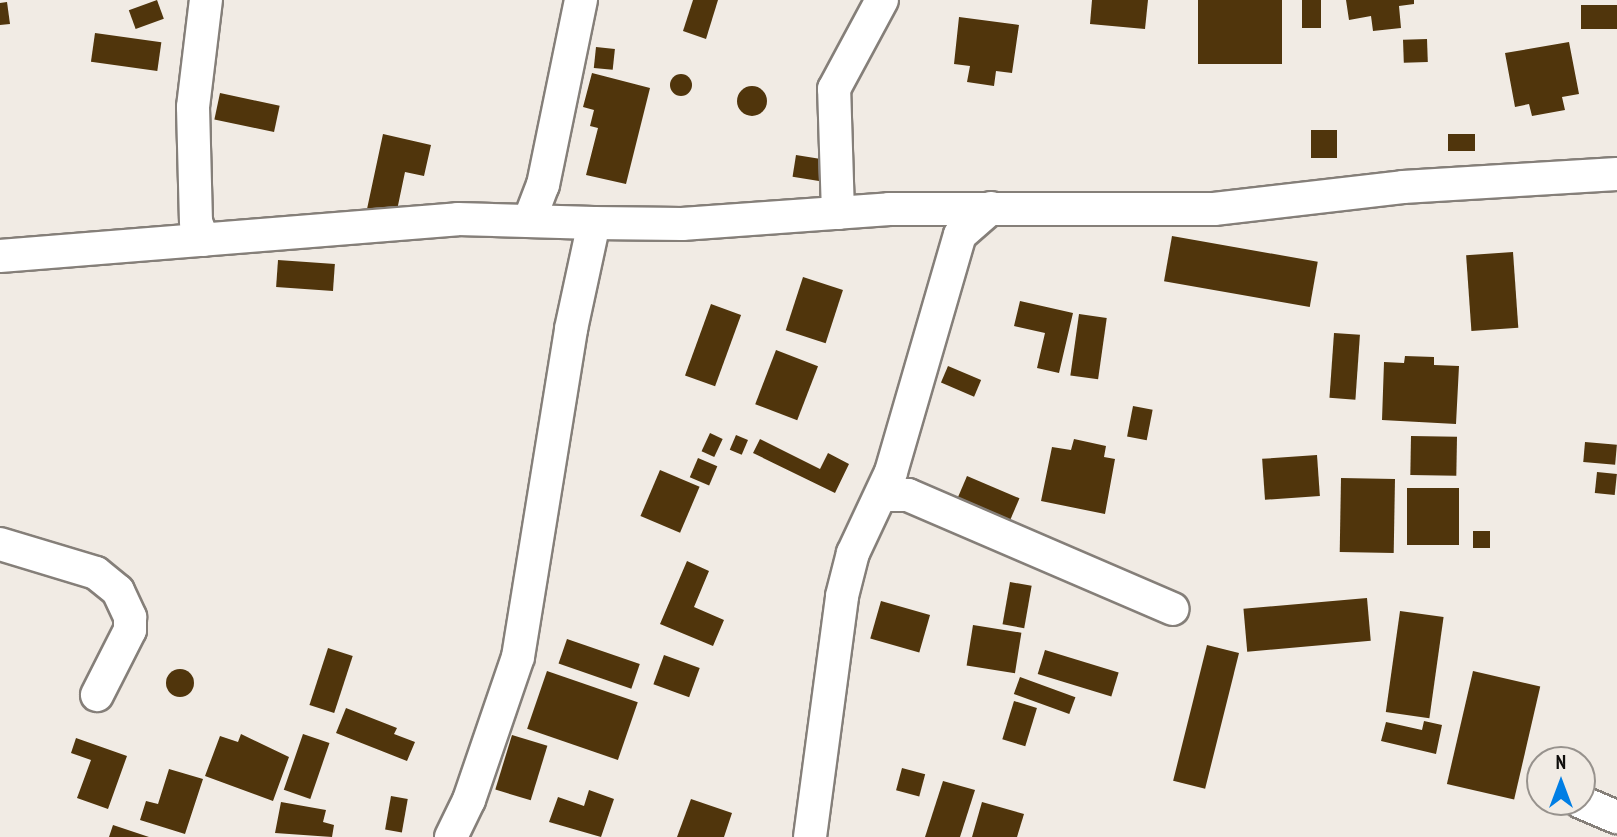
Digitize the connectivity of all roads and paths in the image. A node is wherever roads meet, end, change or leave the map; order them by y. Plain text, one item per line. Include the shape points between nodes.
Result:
1 (206, 0) edge
2 (581, 0) edge
3 (881, 0) edge
4 (1617, 174) edge
5 (838, 213) junction
6 (529, 221) junction
7 (953, 222) junction
8 (594, 223) junction
9 (203, 240) junction
10 (0, 256) edge
11 (894, 487) junction
12 (0, 544) edge
13 (1173, 610) dead end
14 (97, 695) dead end
15 (1596, 808) edge
16 (1617, 817) edge
17 (451, 837) edge
18 (810, 837) edge

1 - 9 street via 193,107 197,222
2 - 6 street via 543,185
3 - 5 street via 834,89
4 - 7 street via 1403,187 1214,209 991,208
5 - 7 street
5 - 8 street via 682,224
6 - 8 street
6 - 9 street via 458,219
7 - 11 street
8 - 17 street via 571,329 518,656 469,800
9 - 10 street
11 - 13 street
11 - 18 street via 853,553 842,596
12 - 14 street via 96,573 118,591 130,617 130,630
15 - 16 street

